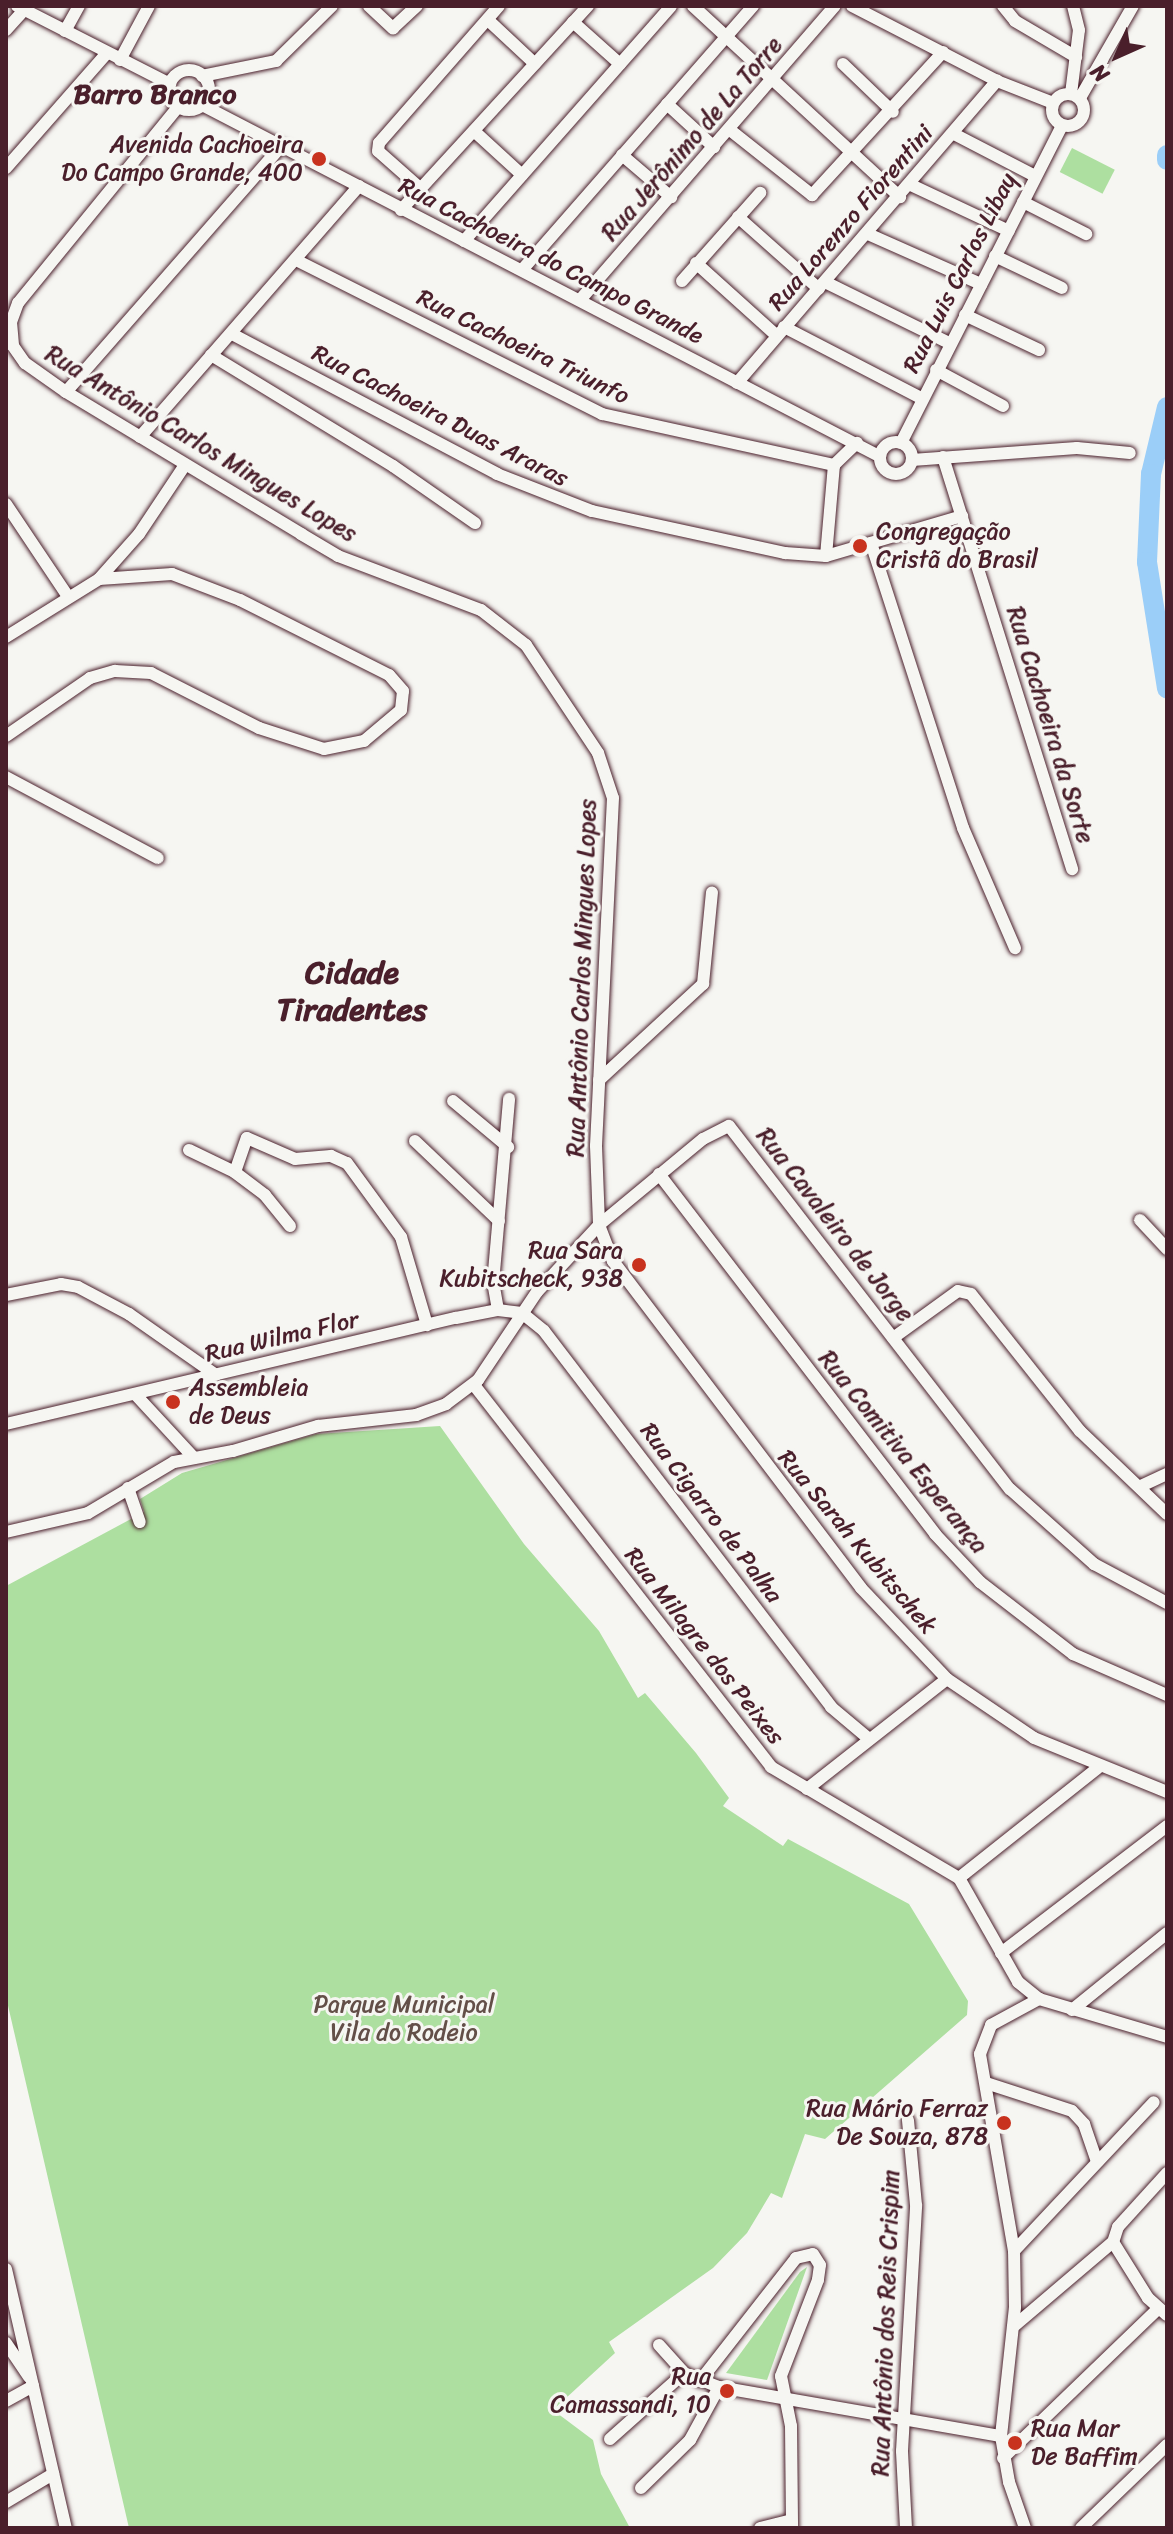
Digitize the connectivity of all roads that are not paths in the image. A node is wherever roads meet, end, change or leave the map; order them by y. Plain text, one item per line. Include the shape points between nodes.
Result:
1 (79, 6) edge
2 (149, 6) edge
3 (332, 6) edge
4 (369, 6) edge
5 (417, 6) edge
6 (499, 6) edge
7 (588, 6) edge
8 (671, 6) edge
9 (693, 6) edge
10 (753, 6) edge
11 (835, 6) edge
12 (852, 6) edge
13 (1003, 6) edge
14 (1073, 6) edge
15 (1133, 6) edge
16 (21, 8) edge
17 (488, 20) junction
18 (573, 22) junction
19 (6, 30) edge
20 (65, 31) junction
21 (727, 37) junction
22 (943, 52) junction
23 (106, 54) junction
24 (1076, 57) junction
25 (120, 60) junction
26 (535, 64) junction
27 (620, 64) junction
28 (843, 64) dead end
29 (202, 76) junction
30 (997, 81) junction
31 (773, 82) junction
32 (170, 84) junction
33 (1075, 96) junction
34 (1053, 103) junction
35 (667, 104) junction
36 (202, 105) junction
37 (178, 107) junction
38 (893, 112) junction
39 (1083, 118) junction
40 (1062, 125) junction
41 (1096, 125) dead end
42 (730, 130) junction
43 (474, 131) junction
44 (954, 134) junction
45 (281, 146) junction
46 (714, 147) junction
47 (622, 155) junction
48 (853, 155) junction
49 (6, 168) edge
50 (522, 175) junction
51 (1035, 176) junction
52 (911, 185) junction
53 (359, 186) junction
54 (421, 189) junction
55 (760, 193) dead end
56 (671, 197) junction
57 (900, 197) junction
58 (1023, 202) junction
59 (401, 210) junction
60 (738, 217) junction
61 (1009, 231) junction
62 (868, 234) junction
63 (1086, 234) dead end
64 (464, 241) junction
65 (995, 256) junction
66 (296, 260) junction
67 (696, 263) junction
68 (522, 270) junction
69 (682, 281) dead end
70 (981, 284) junction
71 (822, 285) junction
72 (1062, 288) dead end
73 (580, 300) junction
74 (965, 315) junction
75 (781, 332) junction
76 (232, 334) junction
77 (949, 343) junction
78 (1039, 350) dead end
79 (211, 355) junction
80 (936, 370) junction
81 (737, 383) junction
82 (66, 392) junction
83 (921, 398) junction
84 (1003, 406) dead end
85 (140, 437) junction
86 (857, 443) junction
87 (901, 443) junction
88 (1130, 453) dead end
89 (879, 456) junction
90 (943, 457) junction
91 (912, 460) junction
92 (185, 465) junction
93 (834, 465) junction
94 (6, 504) edge
95 (962, 516) junction
96 (475, 523) dead end
97 (871, 543) junction
98 (826, 556) junction
99 (99, 579) junction
100 (67, 595) junction
101 (6, 637) edge
102 (6, 736) edge
103 (6, 777) edge
104 (158, 858) dead end
105 (1072, 869) dead end
106 (712, 892) dead end
107 (1015, 948) dead end
108 (599, 1080) junction
109 (509, 1099) dead end
110 (453, 1101) dead end
111 (415, 1141) dead end
112 (508, 1147) junction
113 (189, 1150) dead end
114 (235, 1172) junction
115 (659, 1174) junction
116 (1140, 1220) dead end
117 (499, 1221) junction
118 (599, 1225) junction
119 (290, 1226) dead end
120 (1167, 1249) edge
121 (6, 1295) edge
122 (498, 1310) junction
123 (522, 1313) junction
124 (427, 1325) junction
125 (893, 1338) junction
126 (216, 1375) junction
127 (474, 1385) junction
128 (135, 1394) junction
129 (6, 1424) edge
130 (194, 1458) junction
131 (1167, 1474) edge
132 (1141, 1486) junction
133 (128, 1488) junction
134 (1167, 1514) edge
135 (140, 1522) dead end
136 (6, 1532) edge
137 (1167, 1603) edge
138 (947, 1679) junction
139 (1167, 1695) edge
140 (868, 1738) junction
141 (1098, 1768) junction
142 (807, 1789) junction
143 (1167, 1792) edge
144 (1167, 1826) edge
145 (959, 1878) junction
146 (1167, 1933) edge
147 (1001, 1953) junction
148 (1039, 1999) junction
149 (1072, 2010) junction
150 (1167, 2037) edge
151 (986, 2083) junction
152 (1154, 2102) dead end
153 (908, 2120) dead end
154 (1097, 2161) junction
155 (1167, 2173) edge
156 (1113, 2242) junction
157 (1014, 2251) junction
158 (6, 2269) edge
159 (1162, 2312) edge
160 (1013, 2327) junction
161 (6, 2343) edge
162 (659, 2345) dead end
163 (684, 2373) junction
164 (700, 2381) junction
165 (33, 2384) junction
166 (719, 2387) junction
167 (784, 2398) junction
168 (6, 2401) edge
169 (904, 2420) junction
170 (1001, 2436) junction
171 (610, 2439) dead end
172 (1167, 2445) edge
173 (1003, 2458) junction
174 (53, 2474) junction
175 (641, 2488) dead end
176 (6, 2502) edge
177 (791, 2524) edge
178 (66, 2528) edge
179 (760, 2528) edge
180 (906, 2528) edge
181 (1025, 2528) edge
182 (1081, 2528) edge

1 - 20 street
2 - 25 street
3 - 29 street via 276,61
4 - 5 street via 393,28
6 - 17 street
7 - 18 street
8 - 27 street
9 - 21 street
10 - 21 street
11 - 31 street, Rua Jerônimo de La Torre
12 - 22 street
13 - 24 street via 1015,21
14 - 24 street via 1079,30
15 - 33 street
16 - 19 street
16 - 20 street
17 - 26 street
17 - 54 street via 377,147
18 - 26 street
18 - 27 street
20 - 23 street
21 - 31 street
21 - 35 street
22 - 30 street
22 - 38 street
23 - 25 street
23 - 49 street
24 - 33 street
25 - 32 street
26 - 43 street
27 - 50 street
28 - 38 street
29 - 32 street via 185,71
29 - 36 street via 208,89
30 - 34 street
30 - 44 street, Rua Lorenzo Fiorentini
31 - 42 street, Rua Jerônimo de La Torre
31 - 48 street
32 - 37 street via 170,97
33 - 34 street
33 - 39 street
34 - 40 street via 1054,118
35 - 46 street
35 - 47 street
36 - 37 street
36 - 45 street, Rua Cachoeira do Campo Grande
37 - 82 street, Rua Antônio Carlos Mingues Lopes via 18,303 11,322 13,346 25,363
38 - 48 street
39 - 40 street via 1074,126
39 - 41 street
40 - 51 street, Rua Luis Carlos Libay
42 - 46 street, Rua Jerônimo de La Torre
42 - 48 street via 804,194 817,192
43 - 50 street
43 - 54 street
44 - 51 street
44 - 52 street, Rua Lorenzo Fiorentini
45 - 53 street, Rua Cachoeira do Campo Grande
45 - 82 street
46 - 56 street, Rua Jerônimo de La Torre
47 - 56 street
47 - 68 street
48 - 57 street
50 - 64 street
51 - 58 street, Rua Luis Carlos Libay
52 - 57 street, Rua Lorenzo Fiorentini
52 - 61 street
53 - 59 street, Rua Cachoeira do Campo Grande
53 - 66 street
54 - 59 street
55 - 60 street
56 - 73 street, Rua Jerônimo de La Torre
57 - 62 street, Rua Lorenzo Fiorentini
58 - 61 street, Rua Luis Carlos Libay
58 - 63 street
59 - 64 street, Rua Cachoeira do Campo Grande
60 - 67 street
60 - 71 street
61 - 65 street, Rua Luis Carlos Libay
62 - 70 street
62 - 71 street, Rua Lorenzo Fiorentini
64 - 68 street, Rua Cachoeira do Campo Grande
65 - 70 street, Rua Luis Carlos Libay
65 - 72 street
66 - 76 street
66 - 93 street, Rua Cachoeira Triunfo via 602,414
67 - 69 street
67 - 75 street
68 - 73 street, Rua Cachoeira do Campo Grande
70 - 74 street, Rua Luis Carlos Libay
71 - 75 street, Rua Lorenzo Fiorentini
71 - 77 street
73 - 81 street, Rua Cachoeira do Campo Grande
74 - 77 street, Rua Luis Carlos Libay
74 - 78 street
75 - 81 street, Rua Lorenzo Fiorentini
75 - 83 street
76 - 79 street
76 - 98 street, Rua Cachoeira Duas Araras via 483,467 563,502 785,553
77 - 80 street, Rua Luis Carlos Libay
79 - 85 street
79 - 96 street via 393,466
80 - 83 street, Rua Luis Carlos Libay
80 - 84 street
81 - 86 street, Rua Cachoeira do Campo Grande
82 - 85 street, Rua Antônio Carlos Mingues Lopes
83 - 87 street, Rua Luis Carlos Libay
85 - 92 street, Rua Antônio Carlos Mingues Lopes
86 - 89 street, Rua Cachoeira do Campo Grande
86 - 93 street
87 - 89 street via 887,444
87 - 91 street
88 - 90 street via 1077,448
89 - 91 street via 884,470 897,475
90 - 91 street
90 - 95 street, Rua Cachoeira da Sorte
92 - 99 street via 139,534
92 - 108 street, Rua Antônio Carlos Mingues Lopes via 338,556 481,610 507,626 581,726 608,775 613,798
93 - 98 street
94 - 100 street
95 - 97 street, Rua Cachoeira Duas Araras
95 - 105 street, Rua Cachoeira da Sorte
97 - 98 street, Rua Cachoeira Duas Araras
97 - 107 street via 963,828
99 - 100 street
99 - 102 street via 172,574 240,600 389,675 403,691 401,710 364,741 324,749 259,728 151,673 115,671 90,678
100 - 101 street
103 - 104 street
106 - 108 street via 703,984
108 - 118 street, Rua Antônio Carlos Mingues Lopes
109 - 112 street
110 - 112 street
111 - 117 street
112 - 117 street
113 - 114 street
114 - 119 street via 265,1195
114 - 124 street via 239,1152 250,1137 295,1159 331,1156 347,1163 401,1237
115 - 118 street, Rua Cavaleiro de Jorge
115 - 125 street, Rua Cavaleiro de Jorge via 715,1130 729,1126
115 - 139 street, Rua Comitiva Esperança via 935,1534 980,1582 1073,1654
116 - 120 street
117 - 122 street via 493,1283
118 - 123 street, Rua Cavaleiro de Jorge
118 - 138 street, Rua Sarah Kubitschek via 622,1277 783,1491 894,1627
121 - 126 street via 61,1284 78,1287 129,1314
122 - 123 street, Rua Wilma Flor
122 - 124 street, Rua Wilma Flor
123 - 127 street, Rua Cavaleiro de Jorge
123 - 140 street, Rua Cigarro de Palha via 544,1331 831,1707
124 - 126 street, Rua Wilma Flor
125 - 132 street via 958,1291 971,1294 1080,1431
125 - 137 street, Rua Cavaleiro de Jorge via 1034,1514 1094,1564
126 - 128 street, Rua Wilma Flor
127 - 130 street via 446,1404 416,1415 318,1426
127 - 142 street, Rua Milagre dos Peixes via 759,1755
128 - 129 street, Rua Wilma Flor
128 - 130 street
130 - 133 street via 164,1465
131 - 132 street
132 - 134 street
133 - 135 street
133 - 136 street via 88,1513
138 - 140 street
138 - 141 street, Rua Sarah Kubitschek via 1034,1738
140 - 142 street
141 - 143 street, Rua Sarah Kubitschek
141 - 145 street
142 - 145 street, Rua Milagre dos Peixes
144 - 147 street
145 - 147 street
146 - 149 street
147 - 148 street via 1018,1982
148 - 149 street
148 - 151 street via 986,2031 980,2054
149 - 150 street
151 - 154 street via 1072,2111 1084,2124
151 - 157 street
152 - 154 street
153 - 169 street, Rua Antônio dos Reis Crispim via 916,2205
154 - 157 street
155 - 156 street via 1118,2227
156 - 159 street
156 - 160 street
157 - 160 street
158 - 165 street
159 - 173 street
160 - 170 street
161 - 165 street
162 - 163 street
163 - 164 street
163 - 171 street
164 - 166 street
164 - 167 street via 796,2258 813,2254 820,2265 818,2280 785,2363
165 - 168 street
165 - 174 street
166 - 167 street
166 - 175 street via 690,2440
167 - 169 street
167 - 177 street via 791,2426
169 - 170 street
169 - 180 street, Rua Antônio dos Reis Crispim
170 - 173 street
172 - 182 street
173 - 181 street
174 - 176 street
174 - 178 street
177 - 179 street

